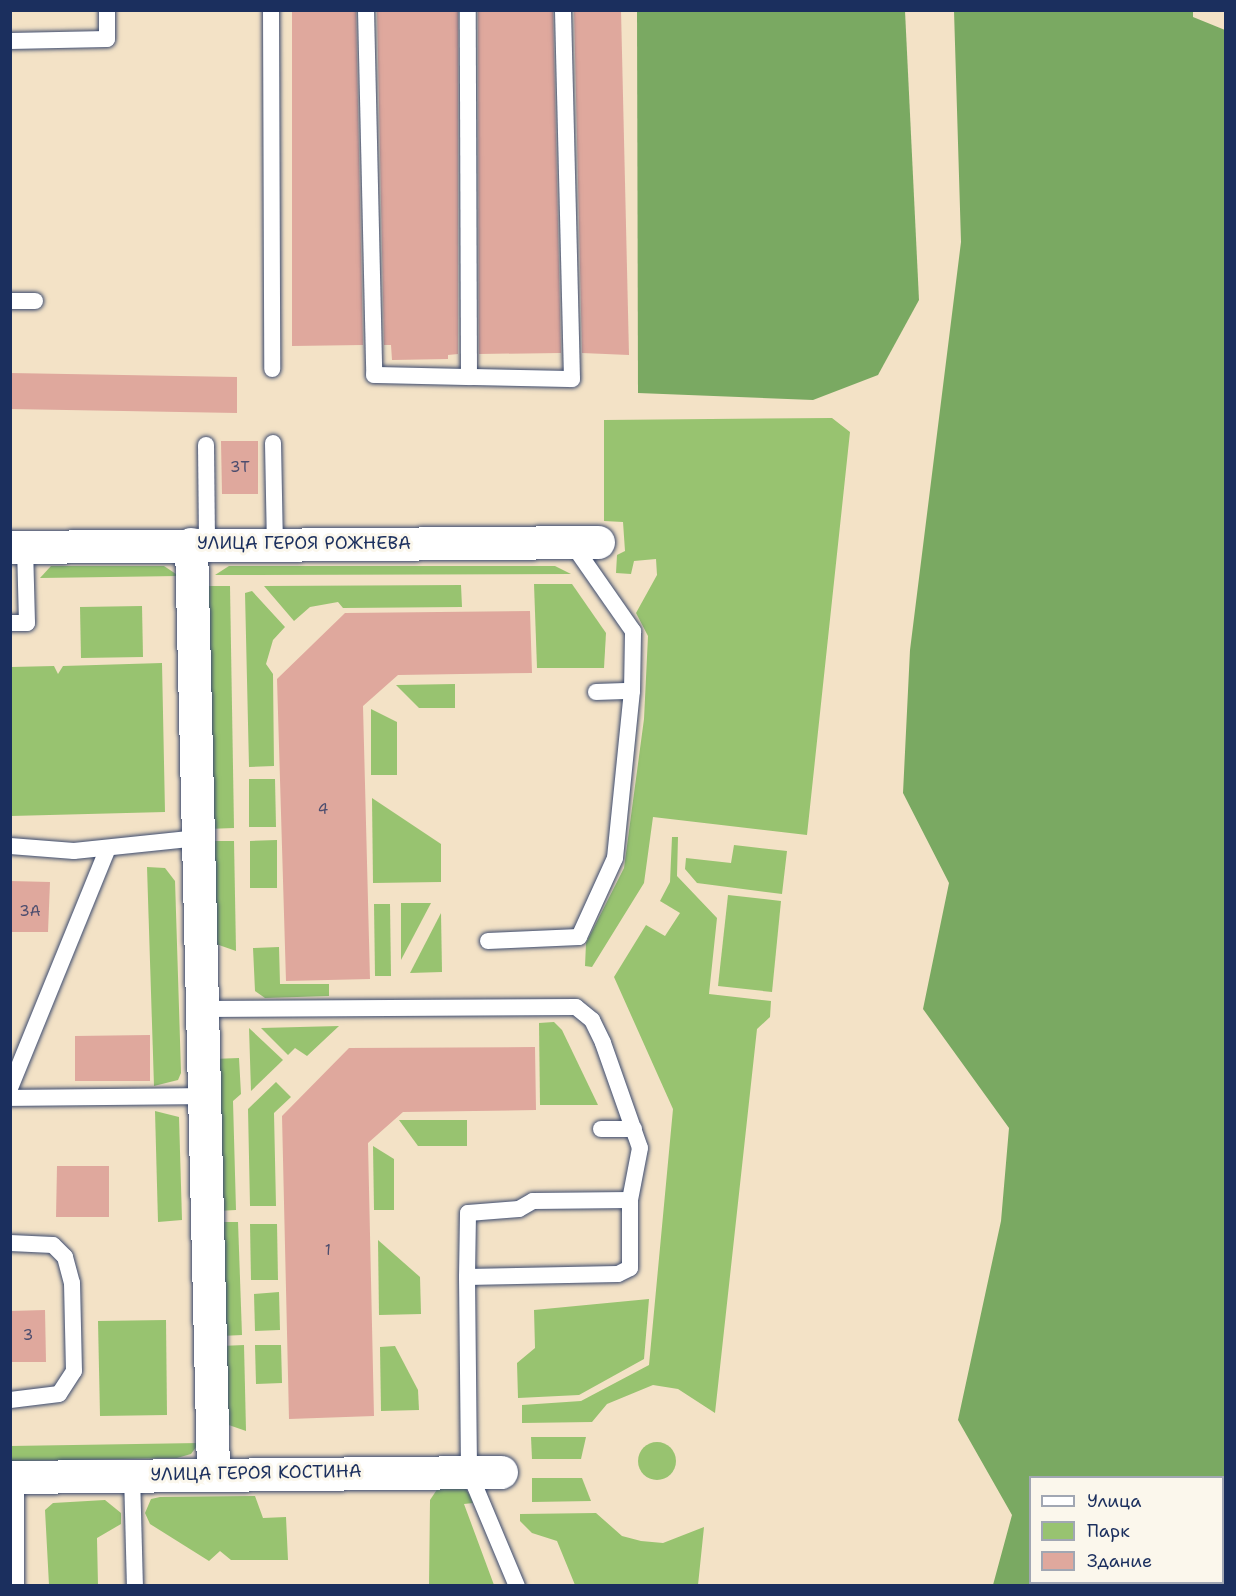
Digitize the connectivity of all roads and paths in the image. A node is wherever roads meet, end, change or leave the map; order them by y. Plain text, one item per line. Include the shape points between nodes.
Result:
1 (107, 10) edge
2 (272, 10) edge
3 (366, 10) edge
4 (468, 10) edge
5 (563, 10) edge
6 (10, 41) edge
7 (10, 301) edge
8 (35, 301) dead end
9 (272, 369) dead end
10 (469, 377) junction
11 (273, 443) dead end
12 (206, 445) dead end
13 (585, 542) joint
14 (199, 543) junction
15 (275, 543) junction
16 (18, 546) edge
17 (10, 623) edge
18 (632, 691) junction
19 (596, 692) dead end
20 (198, 838) junction
21 (10, 846) edge
22 (107, 850) junction
23 (488, 941) dead end
24 (202, 1009) junction
25 (10, 1088) edge
26 (204, 1096) junction
27 (10, 1098) edge
28 (601, 1129) dead end
29 (634, 1129) junction
30 (630, 1200) junction
31 (10, 1243) edge
32 (467, 1277) junction
33 (10, 1400) edge
34 (469, 1472) junction
35 (501, 1472) dead end
36 (213, 1473) junction
37 (132, 1474) junction
38 (13, 1477) edge
39 (16, 1586) edge
40 (135, 1586) edge
41 (517, 1586) edge

1 - 6 lane via 107,39
2 - 9 lane
3 - 10 lane via 374,375
4 - 10 lane
5 - 10 lane via 572,379
7 - 8 lane
11 - 15 lane
12 - 14 lane
13 - 15 street, УЛИЦА ГЕРОЯ РОЖНЕВА
13 - 18 lane via 633,631
14 - 15 street, УЛИЦА ГЕРОЯ РОЖНЕВА
14 - 16 street, УЛИЦА ГЕРОЯ РОЖНЕВА
14 - 20 street
16 - 17 lane via 27,623
18 - 19 lane
18 - 23 lane via 615,858 583,931 566,941
20 - 22 lane
20 - 24 street
21 - 22 lane
22 - 25 lane
24 - 26 street
24 - 29 lane via 568,1004 584,1011 598,1032
26 - 27 lane
26 - 36 street
28 - 29 lane
29 - 30 lane via 640,1158
30 - 32 lane via 533,1201 519,1209 468,1213
30 - 32 lane via 632,1263 624,1272
31 - 33 lane via 53,1245 65,1257 72,1283 74,1371 59,1394
32 - 34 lane
34 - 35 street, УЛИЦА ГЕРОЯ КОСТИНА
34 - 36 street, УЛИЦА ГЕРОЯ КОСТИНА
34 - 41 lane
36 - 37 street, УЛИЦА ГЕРОЯ КОСТИНА
37 - 38 street, УЛИЦА ГЕРОЯ КОСТИНА
37 - 40 lane
38 - 39 lane

